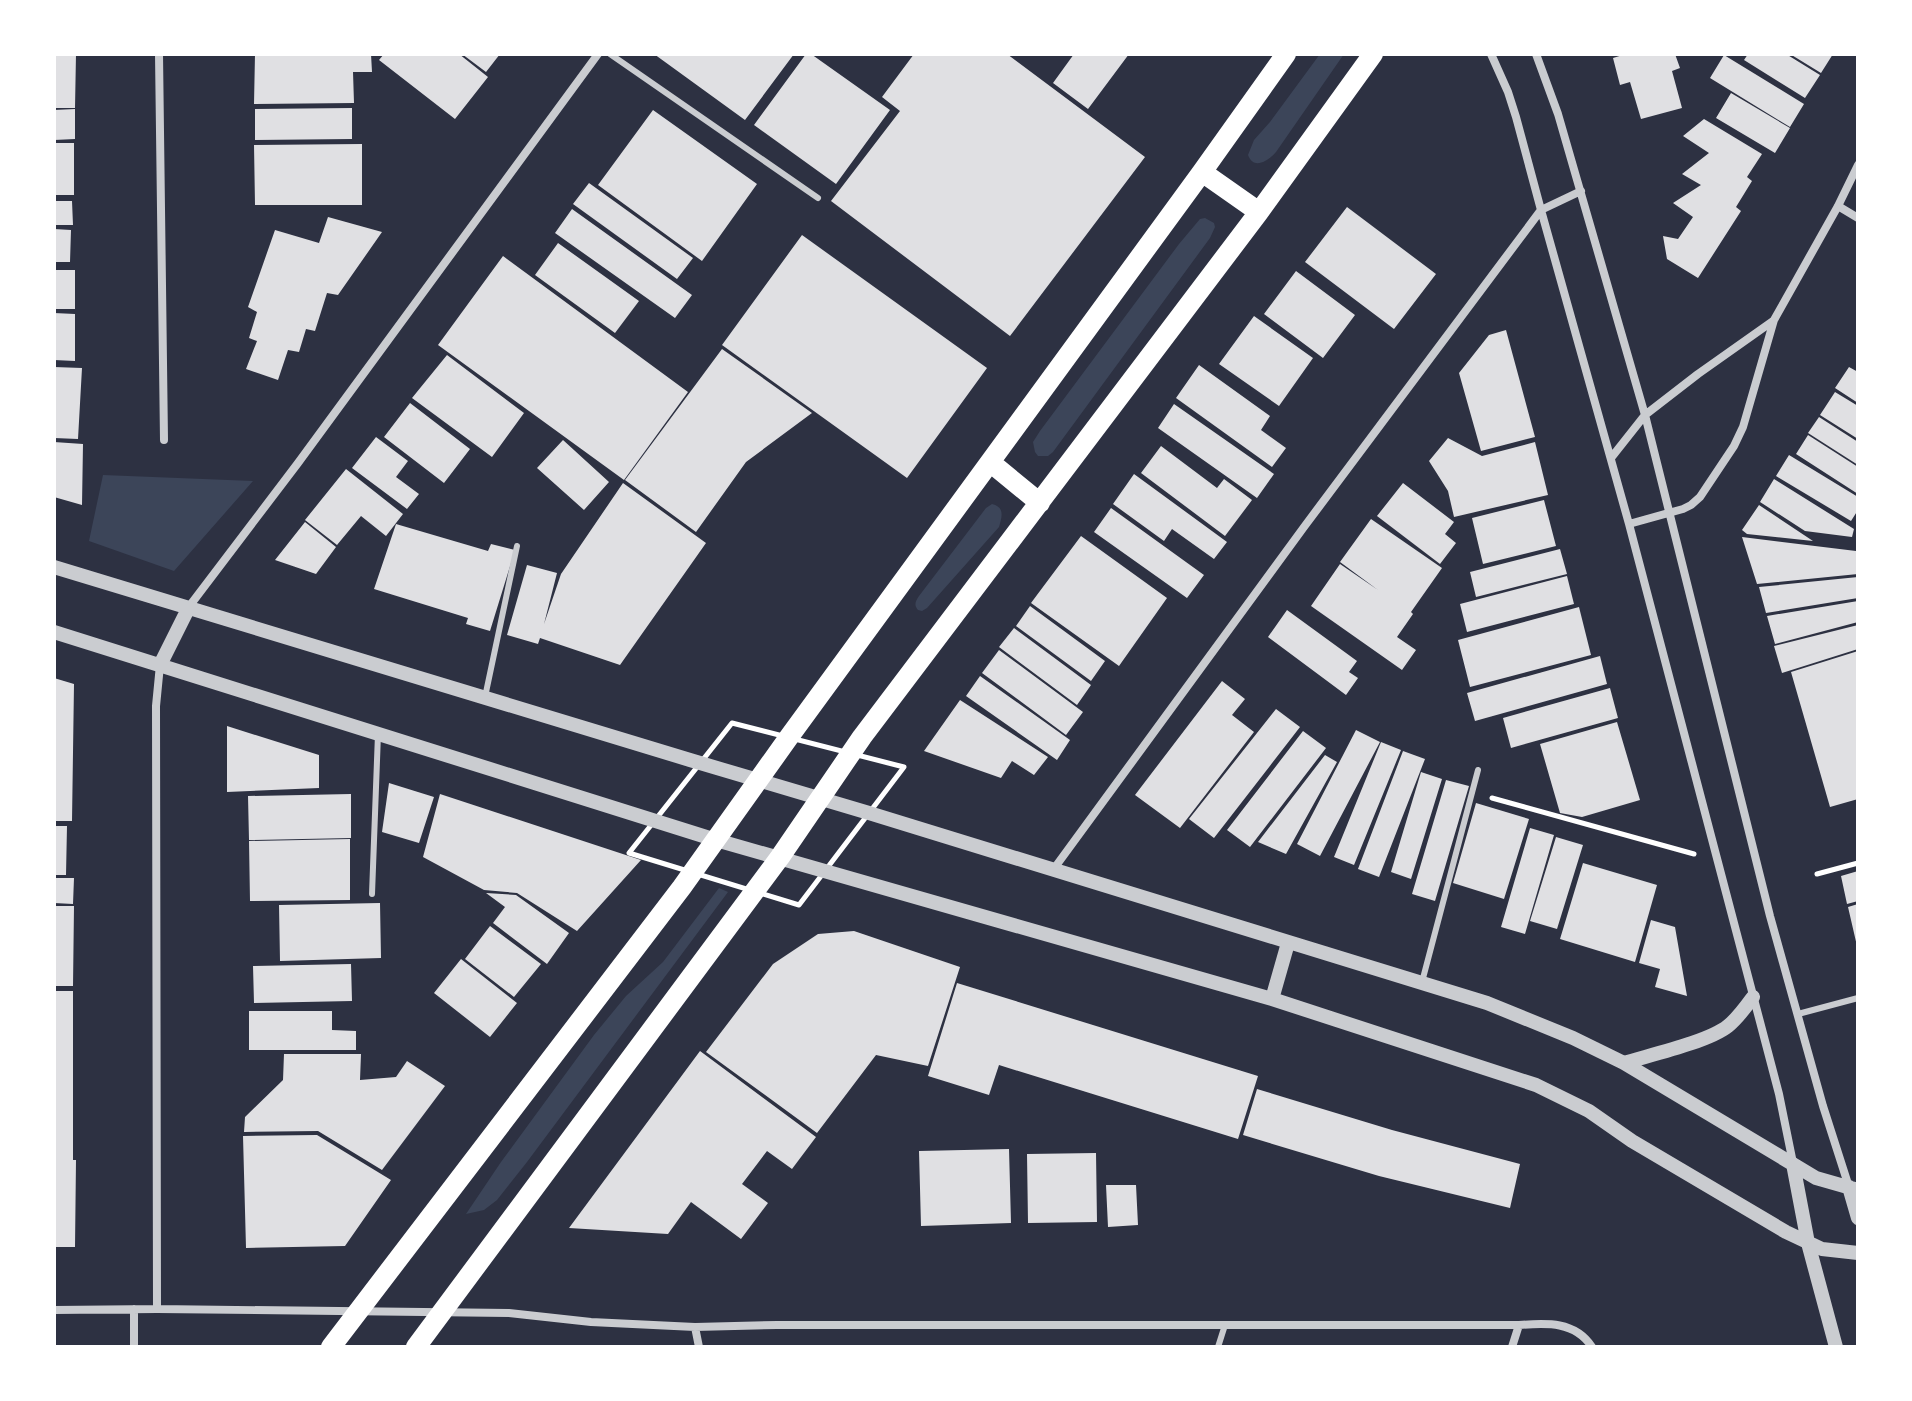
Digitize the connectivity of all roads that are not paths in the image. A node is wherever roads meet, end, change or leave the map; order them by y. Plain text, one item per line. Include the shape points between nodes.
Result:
1 (159, 54) edge
2 (598, 54) edge
3 (610, 54) edge
4 (1286, 54) edge
5 (1373, 54) edge
6 (1491, 54) edge
7 (1536, 54) edge
8 (1858, 165) edge
9 (1202, 172) junction
10 (1581, 191) junction
11 (818, 198) dead end
12 (1838, 206) junction
13 (1541, 210) junction
14 (1259, 212) junction
15 (1858, 218) edge
16 (1774, 320) junction
17 (1645, 415) junction
18 (164, 440) dead end
19 (1611, 458) junction
20 (990, 462) junction
21 (1040, 503) junction
22 (1671, 513) junction
23 (1629, 524) junction
24 (517, 546) dead end
25 (54, 567) edge
26 (188, 609) junction
27 (54, 632) edge
28 (160, 665) junction
29 (485, 697) junction
30 (378, 734) junction
31 (1478, 770) dead end
32 (759, 781) junction
33 (819, 798) junction
34 (716, 840) junction
35 (780, 857) junction
36 (1053, 870) junction
37 (372, 894) dead end
38 (1288, 943) junction
39 (1422, 982) junction
40 (1753, 997) junction
41 (1858, 998) edge
42 (1272, 999) junction
43 (1798, 1014) junction
44 (1624, 1063) junction
45 (1793, 1164) junction
46 (1854, 1189) edge
47 (1858, 1218) edge
48 (1808, 1243) junction
49 (1858, 1253) edge
50 (134, 1309) junction
51 (157, 1309) junction
52 (54, 1310) edge
53 (360, 1311) junction
54 (441, 1314) junction
55 (1225, 1325) junction
56 (1519, 1325) junction
57 (695, 1327) junction
58 (1589, 1343) edge
59 (134, 1347) edge
60 (331, 1347) edge
61 (416, 1347) edge
62 (699, 1347) edge
63 (1218, 1347) edge
64 (1512, 1347) edge
65 (1836, 1347) edge

1 - 18 street
2 - 26 street
3 - 11 lane
4 - 9 main road
5 - 14 main road
6 - 13 street via 1516,117
7 - 10 street
8 - 12 street
9 - 14 main road
9 - 20 main road
10 - 13 street
10 - 17 street
12 - 15 street
12 - 16 street
13 - 19 street
13 - 36 street
14 - 21 main road
16 - 17 street
16 - 22 street via 1734,446 1700,497
17 - 19 street
17 - 22 street
19 - 23 street
20 - 21 main road
20 - 32 main road
21 - 33 main road
22 - 23 street
22 - 43 street
23 - 40 street
24 - 29 lane
25 - 26 street
26 - 28 street
26 - 29 street
27 - 28 street
28 - 30 street
28 - 51 street
29 - 32 street
30 - 34 street
30 - 37 lane
31 - 39 lane
32 - 33 street
32 - 34 main road
33 - 35 main road
33 - 36 street
34 - 35 street
34 - 53 main road
35 - 42 street
35 - 54 main road
36 - 38 street
38 - 39 street
38 - 42 street
39 - 44 street via 1533,1021
40 - 44 street via 1723,1029
40 - 45 street
41 - 43 lane
42 - 48 street via 1536,1085 1589,1111
43 - 46 street via 1823,1106
44 - 45 street
45 - 46 street via 1826,1182
45 - 48 street
46 - 47 street
48 - 49 street
48 - 65 street
50 - 51 street
50 - 52 street
50 - 59 street
51 - 53 street
53 - 54 street
53 - 60 main road
54 - 57 street via 522,1314
54 - 61 main road
55 - 56 street
55 - 57 street
55 - 63 lane
56 - 58 street via 1562,1325
56 - 64 street
57 - 62 street

